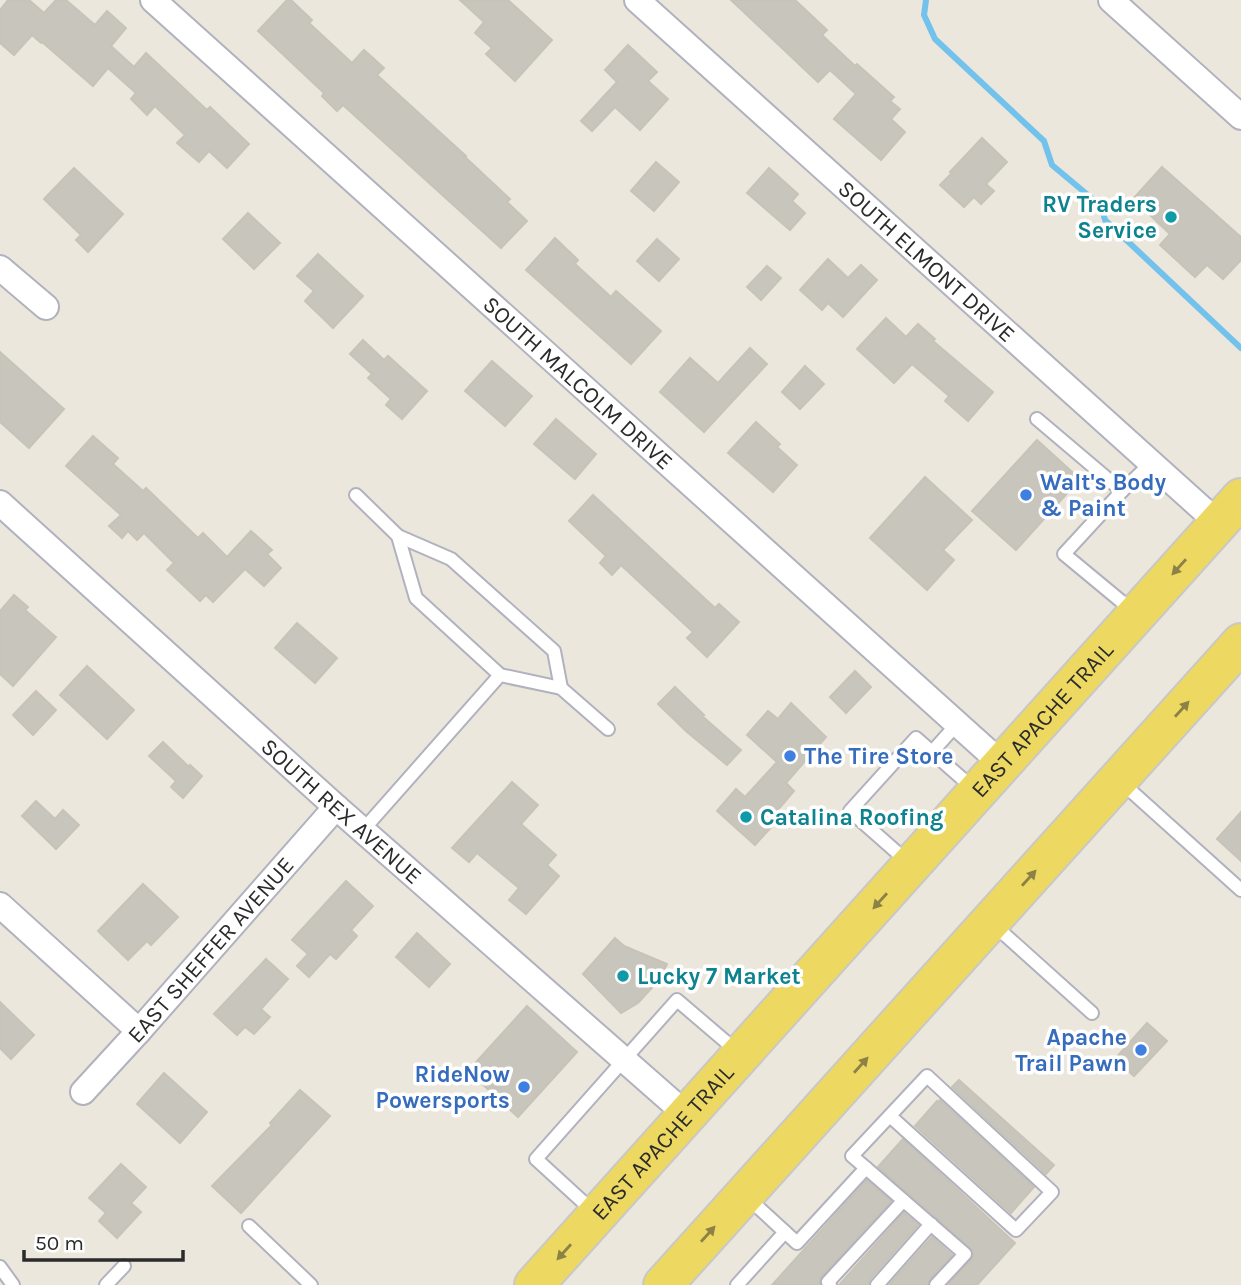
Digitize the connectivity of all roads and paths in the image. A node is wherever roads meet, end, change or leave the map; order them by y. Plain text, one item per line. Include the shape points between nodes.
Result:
1 (153, 0) edge
2 (637, 0) edge
3 (1111, 0) edge
4 (1241, 117) edge
5 (0, 268) edge
6 (46, 307) dead end
7 (1037, 419) dead end
8 (1151, 463) junction
9 (1122, 491) junction
10 (356, 495) dead end
11 (0, 503) edge
12 (1229, 511) edge
13 (398, 536) junction
14 (1137, 614) junction
15 (1241, 643) edge
16 (500, 675) junction
17 (561, 688) junction
18 (957, 724) junction
19 (608, 729) dead end
20 (932, 752) junction
21 (990, 779) junction
22 (1119, 779) junction
23 (335, 807) junction
24 (363, 831) junction
25 (912, 865) junction
26 (1241, 890) edge
27 (0, 905) edge
28 (990, 921) junction
29 (1092, 1013) dead end
30 (139, 1031) junction
31 (742, 1056) junction
32 (624, 1060) junction
33 (83, 1092) dead end
34 (688, 1116) junction
35 (890, 1116) junction
36 (866, 1168) junction
37 (744, 1195) junction
38 (903, 1201) junction
39 (598, 1215) junction
40 (931, 1224) junction
41 (249, 1226) dead end
42 (785, 1232) junction
43 (124, 1266) dead end
44 (0, 1267) edge
45 (13, 1285) edge
46 (107, 1285) edge
47 (311, 1285) edge
48 (534, 1285) edge
49 (663, 1285) edge
50 (737, 1285) edge
51 (830, 1285) edge
52 (877, 1285) edge
53 (936, 1285) edge

1 - 18 street, SOUTH MALCOLM DRIVE
2 - 8 street, SOUTH ELMONT DRIVE
3 - 4 street
5 - 6 street
7 - 9 lane
8 - 9 lane
8 - 12 street, SOUTH ELMONT DRIVE
9 - 14 lane via 1064,554
10 - 13 lane
11 - 23 street, SOUTH REX AVENUE
12 -> 14 main road, EAST APACHE TRAIL
13 - 16 lane via 416,598
13 - 17 lane via 451,559 554,651
14 - 21 main road, EAST APACHE TRAIL
22 -> 15 main road
16 - 17 lane
16 - 24 lane
17 - 19 lane
18 - 20 lane
18 - 21 street, SOUTH MALCOLM DRIVE
20 - 21 lane
20 - 25 lane via 916,738 850,811
21 - 25 main road, EAST APACHE TRAIL
22 - 26 lane
28 -> 22 main road
23 - 24 street, SOUTH REX AVENUE
23 - 30 street, EAST SHEFFER AVENUE
24 - 32 street, SOUTH REX AVENUE
25 -> 31 main road, EAST APACHE TRAIL
27 - 30 street
28 - 29 lane
37 -> 28 main road
30 - 33 street, EAST SHEFFER AVENUE
31 - 32 lane via 677,1000
31 - 34 main road, EAST APACHE TRAIL
32 - 34 street, SOUTH REX AVENUE
32 - 39 lane via 536,1159
34 - 39 main road, EAST APACHE TRAIL
35 - 35 lane via 927,1076 1052,1192 1016,1230
35 - 36 lane via 852,1156
36 - 38 lane
36 - 42 lane via 797,1243
37 - 42 lane
49 -> 37 main road
38 - 40 lane
38 - 51 lane
39 -> 48 main road, EAST APACHE TRAIL
40 - 52 lane
40 - 53 lane via 965,1254
41 - 47 lane
42 - 50 lane
43 - 46 lane
44 - 45 lane

